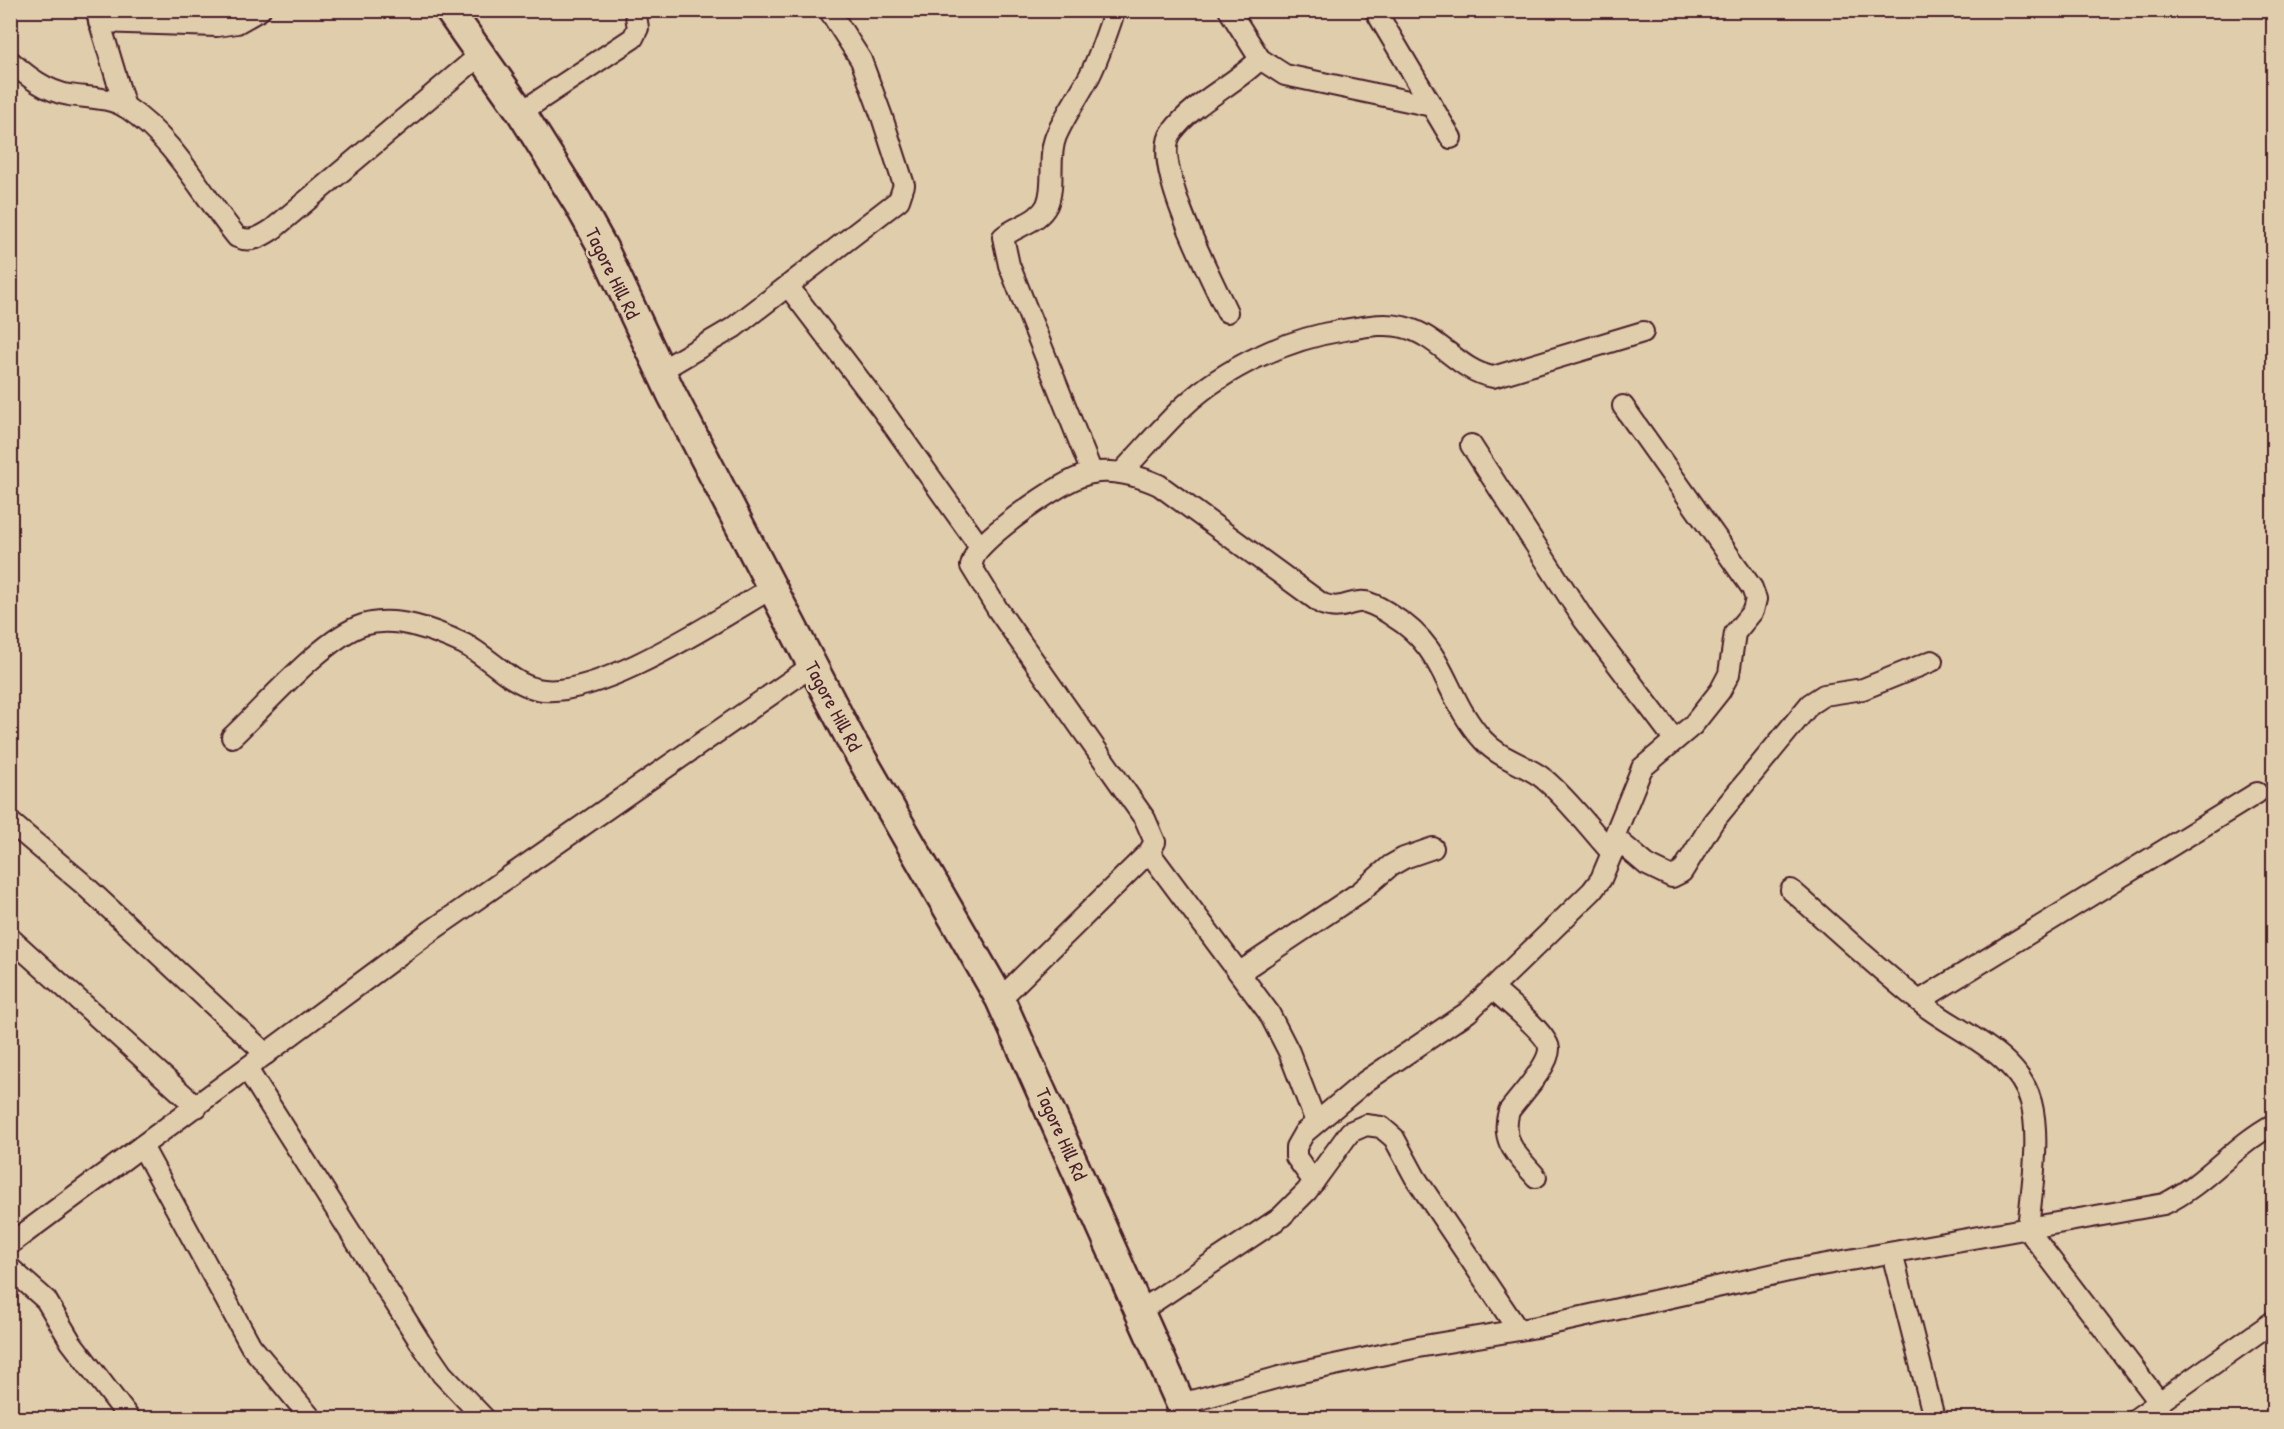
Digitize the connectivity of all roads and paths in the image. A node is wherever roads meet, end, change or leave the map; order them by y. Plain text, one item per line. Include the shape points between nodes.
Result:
1 (260, 10) edge
2 (448, 10) edge
3 (635, 10) edge
4 (829, 10) edge
5 (1115, 10) edge
6 (1229, 10) edge
7 (1376, 10) edge
8 (98, 16) edge
9 (480, 55) junction
10 (1260, 59) junction
11 (10, 61) edge
12 (1432, 106) junction
13 (125, 107) junction
14 (521, 112) junction
15 (1451, 138) dead end
16 (788, 286) junction
17 (1227, 312) dead end
18 (1643, 332) dead end
19 (660, 371) junction
20 (1623, 406) dead end
21 (1471, 446) dead end
22 (1092, 473) junction
23 (1121, 473) junction
24 (980, 548) junction
25 (772, 588) junction
26 (1932, 661) dead end
27 (812, 666) junction
28 (232, 737) dead end
29 (1674, 739) junction
30 (2257, 793) dead end
31 (10, 822) edge
32 (1613, 845) junction
33 (1433, 848) dead end
34 (1149, 852) junction
35 (1791, 890) dead end
36 (10, 938) edge
37 (1240, 972) junction
38 (1493, 989) junction
39 (1000, 999) junction
40 (1920, 1000) junction
41 (266, 1054) junction
42 (247, 1069) junction
43 (197, 1107) junction
44 (1316, 1122) junction
45 (2274, 1124) edge
46 (142, 1146) junction
47 (1536, 1178) dead end
48 (1314, 1182) junction
49 (2028, 1230) junction
50 (10, 1244) edge
51 (1892, 1253) junction
52 (10, 1268) edge
53 (1140, 1311) junction
54 (2274, 1321) edge
55 (1518, 1330) junction
56 (2160, 1403) junction
57 (1184, 1411) edge
58 (129, 1419) edge
59 (311, 1419) edge
60 (484, 1419) edge
61 (1935, 1419) edge
62 (2137, 1419) edge

1 - 8 street via 237,23 217,26
2 - 9 main road, Tagore Hill Rd
3 - 14 street via 639,18 633,38
4 - 16 street via 861,60 904,185 899,200
5 - 22 street via 1091,73 1056,135 1050,154 1048,204 1034,220 1012,229 1004,237 1009,265
6 - 10 street
7 - 12 street
8 - 13 street
9 - 13 street via 273,229 246,241 237,237 159,136
9 - 14 main road, Tagore Hill Rd
10 - 12 street via 1285,75
10 - 17 street via 1186,116 1170,134 1165,149 1171,183
11 - 13 street via 49,90
12 - 15 street
14 - 19 main road, Tagore Hill Rd via 603,248
16 - 19 street via 733,328
16 - 24 street
18 - 23 street via 1493,377 1479,375 1430,337 1404,327 1386,324 1325,333 1261,356 1209,387 1185,405
19 - 25 main road, Tagore Hill Rd
20 - 29 street via 1756,599 1753,611 1735,633 1729,674 1720,692 1693,725
21 - 29 street via 1584,620
22 - 23 street
22 - 24 street via 1050,493
23 - 32 street via 1159,485 1322,604 1334,609 1364,602 1415,632 1438,660 1455,699 1483,741 1555,789
24 - 34 street via 971,566 977,579 1145,819 1155,843
25 - 27 main road, Tagore Hill Rd
25 - 28 street via 623,672 561,689 537,689 483,654 423,628 378,623 362,626 326,648
26 - 32 street via 1863,689 1824,695 1810,704 1713,822 1682,872 1672,877 1660,874
27 - 39 main road, Tagore Hill Rd
27 - 41 street via 431,931
29 - 32 street via 1642,768
30 - 40 street
31 - 41 street
32 - 38 street via 1605,873 1592,891
33 - 37 street via 1390,866 1360,892
34 - 37 street
34 - 39 street
35 - 40 street
36 - 43 street
37 - 44 street via 1281,1034
38 - 44 street via 1468,1012 1406,1052
38 - 47 street via 1544,1037 1550,1048 1546,1062 1506,1120 1505,1133 1513,1150
39 - 53 main road, Tagore Hill Rd
40 - 49 street via 1986,1047 2024,1083 2035,1120
41 - 42 street
42 - 43 street
42 - 60 street via 420,1342 442,1374
43 - 46 street
44 - 48 street via 1296,1147 1296,1157
45 - 49 street via 2255,1134 2201,1183 2164,1204
46 - 50 street
46 - 59 street via 251,1346
48 - 53 street via 1296,1205 1266,1230
48 - 55 street via 1350,1132 1366,1125 1380,1127 1394,1138 1420,1184
49 - 51 street
49 - 56 street
51 - 55 street via 1793,1270
51 - 61 street
52 - 58 street via 46,1300 71,1342
53 - 57 main road, Tagore Hill Rd
54 - 56 street
55 - 57 street via 1283,1376
56 - 62 street

